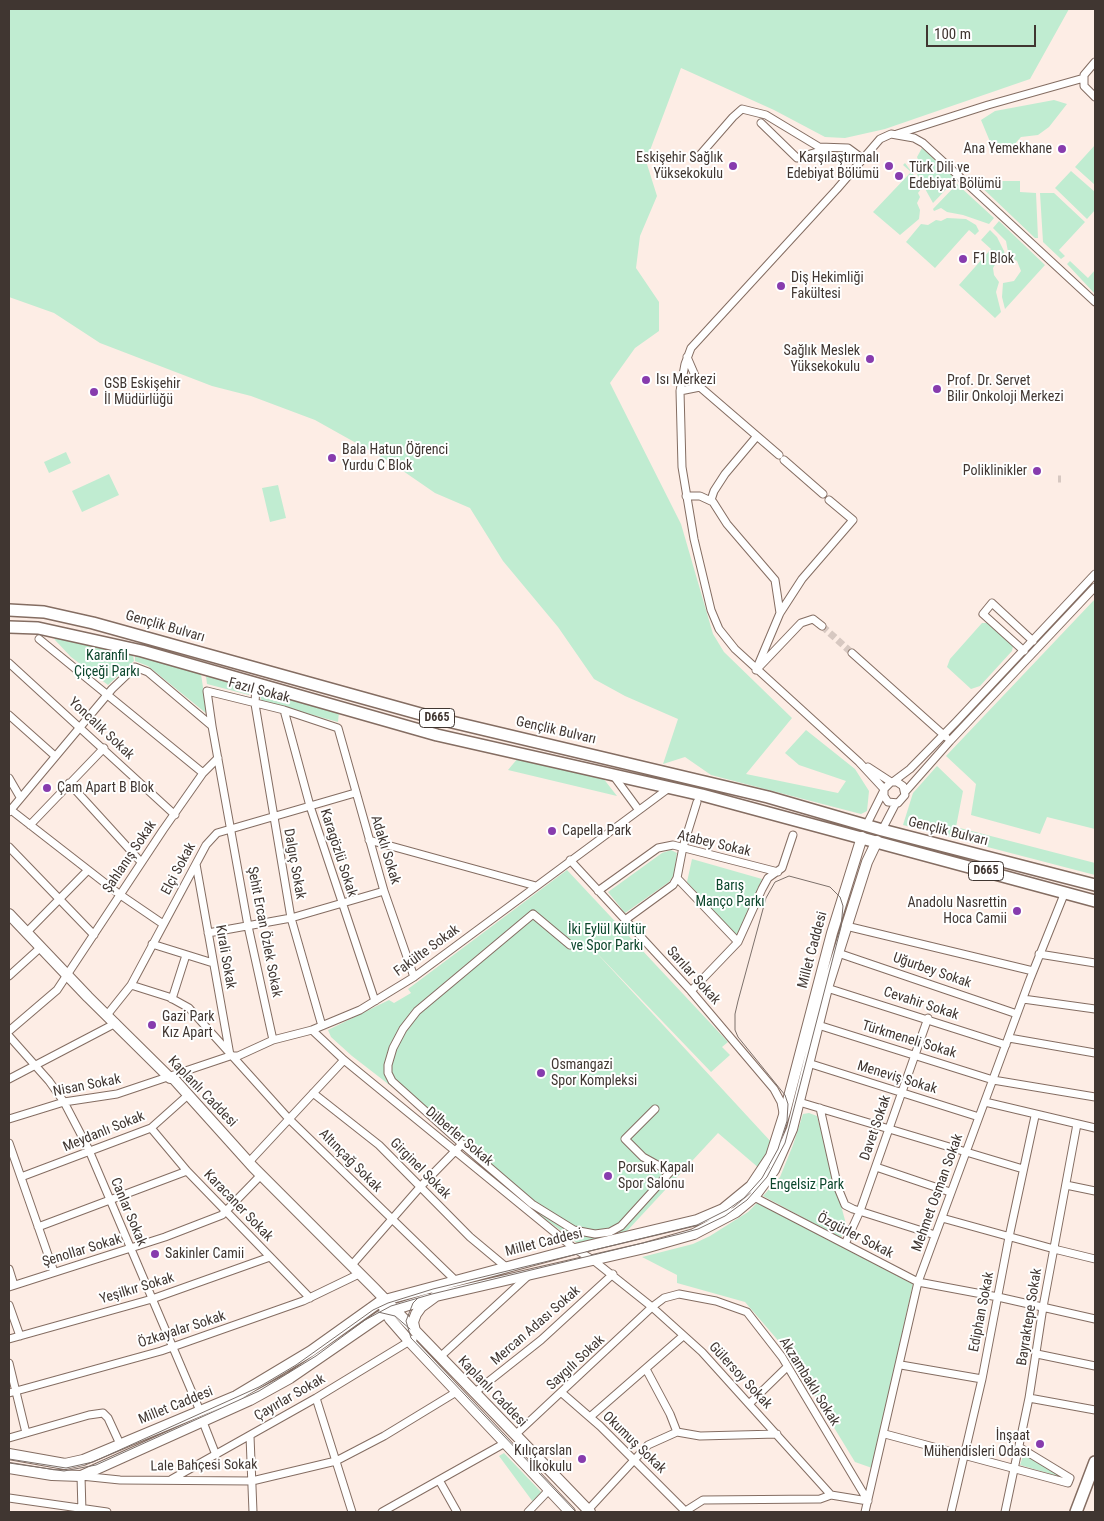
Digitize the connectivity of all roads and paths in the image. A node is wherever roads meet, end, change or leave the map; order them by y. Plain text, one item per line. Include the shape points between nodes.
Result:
1 (1095, 62) edge
2 (1084, 78) junction
3 (1095, 97) edge
4 (760, 123) dead end
5 (895, 134) junction
6 (830, 148) junction
7 (699, 156) dead end
8 (863, 159) junction
9 (1095, 302) edge
10 (688, 357) junction
11 (700, 387) junction
12 (680, 391) junction
13 (757, 436) junction
14 (686, 496) junction
15 (711, 500) junction
16 (1095, 574) edge
17 (1095, 587) edge
18 (9, 610) edge
19 (780, 613) junction
20 (822, 626) tunnel mouth
21 (9, 627) edge
22 (39, 639) dead end
23 (1028, 646) junction
24 (1035, 651) junction
25 (852, 653) tunnel mouth
26 (9, 663) edge
27 (756, 670) junction
28 (256, 684) junction
29 (107, 694) junction
30 (254, 704) junction
31 (284, 710) junction
32 (9, 715) edge
33 (80, 726) junction
34 (212, 726) junction
35 (338, 728) joint
36 (944, 734) junction
37 (950, 740) junction
38 (104, 748) junction
39 (55, 756) junction
40 (218, 758) junction
41 (859, 762) junction
42 (202, 773) junction
43 (613, 775) junction
44 (9, 778) edge
45 (892, 781) junction
46 (69, 783) junction
47 (669, 788) junction
48 (883, 791) junction
49 (905, 792) junction
50 (354, 793) junction
51 (20, 797) junction
52 (697, 802) dead end
53 (896, 804) junction
54 (310, 806) junction
55 (638, 809) junction
56 (10, 811) edge
57 (175, 815) junction
58 (273, 817) junction
59 (30, 825) junction
60 (232, 829) junction
61 (864, 832) junction
62 (793, 835) dead end
63 (880, 836) junction
64 (369, 840) junction
65 (9, 847) edge
66 (683, 847) junction
67 (570, 860) junction
68 (141, 862) junction
69 (196, 864) junction
70 (88, 870) junction
71 (778, 872) junction
72 (677, 878) junction
73 (1095, 885) edge
74 (536, 886) junction
75 (384, 891) junction
76 (598, 891) junction
77 (1065, 892) junction
78 (119, 894) junction
79 (57, 899) junction
80 (1095, 901) edge
81 (342, 904) junction
82 (9, 916) edge
83 (291, 918) junction
84 (625, 920) junction
85 (163, 924) junction
86 (248, 926) junction
87 (846, 926) junction
88 (27, 932) junction
89 (208, 933) junction
90 (94, 935) junction
91 (738, 942) junction
92 (152, 944) junction
93 (570, 945) dead end
94 (41, 947) junction
95 (838, 954) junction
96 (1039, 954) junction
97 (186, 955) junction
98 (213, 963) junction
99 (1095, 963) edge
100 (1033, 971) junction
101 (68, 974) junction
102 (9, 976) edge
103 (414, 976) junction
104 (131, 985) junction
105 (827, 988) junction
106 (691, 992) junction
107 (172, 999) junction
108 (1023, 999) junction
109 (375, 1001) junction
110 (1095, 1009) edge
111 (107, 1014) junction
112 (1017, 1014) junction
113 (928, 1018) junction
114 (116, 1023) junction
115 (818, 1025) junction
116 (322, 1026) junction
117 (312, 1030) junction
118 (9, 1031) edge
119 (9, 1036) edge
120 (273, 1040) junction
121 (1008, 1041) junction
122 (1095, 1053) edge
123 (915, 1055) junction
124 (230, 1056) junction
125 (344, 1060) junction
126 (808, 1063) junction
127 (35, 1066) junction
128 (170, 1078) junction
129 (9, 1079) edge
130 (993, 1080) junction
131 (902, 1092) junction
132 (312, 1093) junction
133 (188, 1094) junction
134 (1095, 1097) edge
135 (64, 1102) junction
136 (799, 1102) junction
137 (985, 1102) junction
138 (820, 1108) junction
139 (655, 1109) dead end
140 (1035, 1116) junction
141 (784, 1117) junction
142 (979, 1117) junction
143 (9, 1119) edge
144 (289, 1119) junction
145 (1077, 1124) junction
146 (151, 1128) junction
147 (1095, 1128) edge
148 (889, 1130) junction
149 (9, 1143) edge
150 (462, 1144) junction
151 (456, 1151) junction
152 (90, 1152) junction
153 (966, 1152) junction
154 (249, 1162) junction
155 (876, 1167) junction
156 (1023, 1169) junction
157 (187, 1171) junction
158 (261, 1175) junction
159 (20, 1177) junction
160 (1066, 1185) junction
161 (421, 1186) junction
162 (1095, 1191) edge
163 (950, 1192) junction
164 (754, 1197) junction
165 (111, 1201) junction
166 (226, 1211) junction
167 (860, 1212) junction
168 (942, 1218) junction
169 (391, 1220) junction
170 (38, 1227) junction
171 (935, 1235) junction
172 (1009, 1237) junction
173 (845, 1244) junction
174 (130, 1248) junction
175 (575, 1250) junction
176 (1054, 1250) junction
177 (270, 1256) junction
178 (1095, 1259) edge
179 (593, 1260) junction
180 (351, 1266) junction
181 (506, 1267) junction
182 (9, 1269) edge
183 (54, 1272) junction
184 (358, 1274) junction
185 (530, 1274) junction
186 (612, 1274) junction
187 (456, 1281) junction
188 (918, 1282) junction
189 (12, 1286) edge
190 (436, 1296) junction
191 (998, 1297) junction
192 (310, 1298) junction
193 (152, 1299) junction
194 (383, 1300) junction
195 (9, 1305) edge
196 (652, 1307) junction
197 (1043, 1307) junction
198 (390, 1310) junction
199 (1095, 1319) edge
200 (417, 1333) junction
201 (20, 1336) junction
202 (683, 1336) junction
203 (9, 1339) edge
204 (410, 1342) junction
205 (171, 1347) junction
206 (1037, 1354) junction
207 (440, 1357) junction
208 (9, 1363) edge
209 (901, 1365) junction
210 (1095, 1366) edge
211 (787, 1367) junction
212 (646, 1369) junction
213 (982, 1378) junction
214 (13, 1392) edge
215 (458, 1392) junction
216 (474, 1393) junction
217 (562, 1393) junction
218 (316, 1398) junction
219 (1029, 1398) junction
220 (749, 1404) junction
221 (1095, 1410) edge
222 (201, 1416) junction
223 (590, 1417) junction
224 (677, 1432) junction
225 (26, 1433) junction
226 (777, 1434) junction
227 (885, 1434) junction
228 (515, 1435) junction
229 (250, 1436) junction
230 (9, 1438) edge
231 (505, 1443) junction
232 (120, 1444) junction
233 (1019, 1447) junction
234 (9, 1454) edge
235 (216, 1454) junction
236 (966, 1457) junction
237 (634, 1460) junction
238 (336, 1461) junction
239 (1095, 1462) edge
240 (9, 1468) edge
241 (1016, 1468) junction
242 (81, 1476) junction
243 (171, 1479) junction
244 (252, 1480) junction
245 (439, 1480) junction
246 (549, 1490) junction
247 (830, 1494) junction
248 (9, 1498) edge
249 (868, 1501) junction
250 (83, 1510) edge
251 (589, 1511) edge
252 (107, 1512) edge
253 (253, 1512) edge
254 (352, 1512) edge
255 (382, 1512) edge
256 (457, 1512) edge
257 (528, 1512) edge
258 (570, 1512) edge
259 (685, 1512) edge
260 (865, 1512) edge
261 (951, 1512) edge
262 (1004, 1512) edge
263 (1076, 1512) edge

1 - 2 street
2 - 3 street via 1084,86
2 - 5 street
4 - 6 street via 797,158
5 - 8 street via 880,139
5 - 9 street via 923,143
6 - 7 street via 819,146 766,115 742,109
6 - 8 street via 848,148
8 - 10 street via 691,348
10 - 11 street
10 - 12 street
11 - 12 street
11 - 13 street
12 - 14 street via 680,439
13 - 15 street via 725,474
13 - 19 street via 853,520 802,579
14 - 15 street
14 - 27 street via 711,610 729,644
15 - 19 street via 775,580
16 - 23 street
17 - 24 street
18 - 61 main road, Gençlik Bulvarı / D665 via 44,612 93,623 435,718 768,797
19 - 27 street
20 - 27 street via 813,619 801,623
21 - 28 main road, Gençlik Bulvarı / D665 via 38,628 142,651
22 - 29 street
23 - 23 street via 992,603 984,614
23 - 24 street
23 - 36 street
24 - 37 street
25 - 36 street
26 - 33 street, Yoncalık Sokak
27 - 41 street
28 - 30 street, Dalgıç Sokak
28 - 43 main road, Gençlik Bulvarı / D665 via 437,735
29 - 33 street
29 - 34 street via 134,667 148,672
29 - 42 street
30 - 31 street, Fazıl Sokak
30 - 34 street, Fazıl Sokak via 207,691
30 - 58 street, Dalgıç Sokak
31 - 35 street, Fazıl Sokak
31 - 54 street, Karagözlü Sokak
32 - 39 street
33 - 38 street, Yoncalık Sokak
33 - 39 street
34 - 40 street
35 - 50 street, Adaklı Sokak
36 - 37 street
36 - 45 street via 910,769
37 - 49 street
38 - 46 street
38 - 57 street, Yoncalık Sokak
39 - 51 street
40 - 42 street, Şahlanış Sokak
40 - 60 street
41 - 45 street
41 - 48 street
42 - 57 street, Şahlanış Sokak
43 - 47 main road, Gençlik Bulvarı / D665
43 - 55 street
44 - 51 street
45 - 48 street
45 - 49 street via 901,783
46 - 59 street
46 - 68 street
47 - 55 street, Fakülte Sokak
47 - 61 main road, Gençlik Bulvarı / D665
48 - 53 street via 888,802
48 - 61 street
49 - 53 street
50 - 54 street, Elçi Sokak
50 - 64 street, Adaklı Sokak
51 - 56 street
52 - 66 street
53 - 63 street
54 - 58 street, Elçi Sokak
54 - 81 street, Karagözlü Sokak
55 - 67 street, Fakülte Sokak
56 - 59 street
57 - 68 street, Şahlanış Sokak
58 - 60 street, Elçi Sokak
58 - 83 street, Dalgıç Sokak
59 - 70 street
60 - 69 street, Elçi Sokak via 217,833
60 - 86 street, Şehit Ercan Özlek Sokak
61 - 63 main road, Gençlik Bulvarı
61 - 141 main road, Millet Caddesi via 832,933
62 - 71 street via 786,860
63 - 73 main road, Gençlik Bulvarı / D665
63 - 77 main road, Gençlik Bulvarı / D665
63 - 87 main road, Millet Caddesi via 867,862
64 - 74 street
64 - 75 street, Adaklı Sokak
65 - 79 street
66 - 71 street, Atabey Sokak
66 - 72 street
66 - 76 street, Atabey Sokak via 658,848
67 - 74 street, Fakülte Sokak
67 - 76 street, Sarılar Sokak
68 - 78 street, Şahlanış Sokak
69 - 85 street, Elçi Sokak
69 - 89 street, Kırali Sokak
70 - 78 street
70 - 79 street
71 - 91 street via 768,878
72 - 84 street via 673,885
72 - 91 street
74 - 103 street, Fakülte Sokak
75 - 81 street
75 - 103 street, Adaklı Sokak
76 - 84 street, Sarılar Sokak
77 - 80 main road, Gençlik Bulvarı / D665
77 - 96 street, Mehmet Osman Sokak
78 - 85 street
78 - 90 street, Şahlanış Sokak
79 - 88 street
79 - 90 street
81 - 83 street
81 - 109 street, Karagözlü Sokak
82 - 88 main road, Kaplanlı Caddesi
83 - 86 street
83 - 116 street, Dalgıç Sokak
84 - 106 street, Sarılar Sokak
85 - 92 street, Elçi Sokak
86 - 89 street
86 - 120 street, Şehit Ercan Özlek Sokak
87 - 95 main road, Millet Caddesi
87 - 100 street
88 - 94 main road, Kaplanlı Caddesi
89 - 98 street, Kırali Sokak
90 - 101 street, Şahlanış Sokak
91 - 106 street
92 - 97 street
92 - 104 street, Elçi Sokak
93 - 150 street via 533,914 417,1011 403,1029 388,1065 392,1081
94 - 101 main road, Kaplanlı Caddesi
94 - 102 street
95 - 105 main road, Millet Caddesi
95 - 112 street, Uğurbey Sokak
96 - 99 street
96 - 100 street, Mehmet Osman Sokak
97 - 98 street
97 - 107 street
98 - 124 street, Kırali Sokak
100 - 108 street, Mehmet Osman Sokak
101 - 111 main road, Kaplanlı Caddesi
101 - 118 street, Şahlanış Sokak via 57,990
103 - 109 street, Fakülte Sokak
104 - 107 street, Altınçağ Sokak
104 - 111 street, Elçi Sokak
105 - 113 street, Cevahir Sokak
105 - 115 main road, Millet Caddesi
106 - 141 street, Sarılar Sokak via 774,1089
107 - 124 street, Altınçağ Sokak via 189,1008
108 - 110 street
108 - 112 street, Mehmet Osman Sokak
109 - 116 street, Fakülte Sokak
111 - 114 main road, Kaplanlı Caddesi
112 - 121 street, Mehmet Osman Sokak
113 - 121 street, Cevahir Sokak
113 - 123 street, Davet Sokak
114 - 127 street
114 - 128 main road, Kaplanlı Caddesi
115 - 123 street, Türkmeneli Sokak
115 - 126 main road, Millet Caddesi
116 - 117 street, Fakülte Sokak
117 - 120 street, Fakülte Sokak
117 - 125 street, Dilberler Sokak
119 - 127 street, Canlar Sokak
120 - 124 street, Fakülte Sokak via 238,1056
121 - 122 street, Cevahir Sokak
121 - 130 street, Mehmet Osman Sokak
123 - 130 street, Türkmeneli Sokak
123 - 131 street, Davet Sokak
124 - 128 street, Fakülte Sokak
124 - 144 street, Altınçağ Sokak
125 - 132 street
125 - 151 street, Dilberler Sokak
126 - 131 street, Meneviş Sokak
126 - 136 main road, Millet Caddesi
127 - 129 street
127 - 135 street, Canlar Sokak
128 - 133 main road, Kaplanlı Caddesi
128 - 135 street, Nisan Sokak via 117,1094
130 - 134 street, Türkmeneli Sokak
130 - 137 street, Mehmet Osman Sokak
131 - 142 street, Meneviş Sokak
131 - 148 street, Davet Sokak
132 - 144 street
132 - 161 street, Girginel Sokak via 379,1145
133 - 146 street, Meydanlı Sokak
133 - 154 main road, Kaplanlı Caddesi
135 - 143 street, Nisan Sokak
135 - 152 street, Canlar Sokak
136 - 138 street
136 - 164 main road, Millet Caddesi via 782,1154
137 - 140 street
137 - 142 street, Mehmet Osman Sokak
138 - 148 street
138 - 167 street via 838,1188 845,1205
139 - 150 street via 625,1139 643,1157 670,1172 621,1226 610,1232 595,1234 574,1230 532,1204
140 - 145 street
140 - 156 street, Ediphan Sokak
141 - 175 main road, Millet Caddesi via 771,1156 762,1171 751,1186 723,1209 697,1220
142 - 153 street, Mehmet Osman Sokak
144 - 154 street
144 - 169 street, Altınçağ Sokak
145 - 147 street
145 - 160 street, Bayraktepe Sokak
146 - 152 street, Meydanlı Sokak
146 - 157 street, Karacaner Sokak
148 - 153 street
148 - 155 street, Davet Sokak
149 - 159 street
150 - 151 street
151 - 161 street
151 - 175 street, Dilberler Sokak
152 - 159 street, Meydanlı Sokak
152 - 165 street, Canlar Sokak
153 - 156 street
153 - 163 street, Mehmet Osman Sokak
154 - 158 main road, Kaplanlı Caddesi
155 - 163 street
155 - 167 street, Davet Sokak
156 - 172 street, Ediphan Sokak
157 - 165 street
157 - 166 street, Karacaner Sokak
158 - 166 street, Şenollar Sokak
158 - 180 main road, Kaplanlı Caddesi
159 - 170 street
160 - 162 street
160 - 176 street, Bayraktepe Sokak
161 - 169 street
161 - 181 street, Girginel Sokak via 470,1237
163 - 168 street, Mehmet Osman Sokak
164 - 173 street, Özgürler Sokak
164 - 179 main road, Millet Caddesi via 736,1212 694,1234
165 - 170 street
165 - 174 street, Canlar Sokak
166 - 174 street, Şenollar Sokak via 205,1222
166 - 177 street, Karacaner Sokak
167 - 171 street
167 - 173 street, Davet Sokak
168 - 171 street, Mehmet Osman Sokak
168 - 172 street
169 - 180 street
169 - 187 street, Altınçağ Sokak
170 - 183 street
171 - 188 street, Mehmet Osman Sokak
172 - 176 street
172 - 191 street, Ediphan Sokak
173 - 188 street, Özgürler Sokak
174 - 183 street, Şenollar Sokak
174 - 193 street, Canlar Sokak
175 - 179 street, Dilberler Sokak
175 - 181 main road, Millet Caddesi
176 - 178 street
176 - 197 street, Bayraktepe Sokak
177 - 192 street, Karacaner Sokak
177 - 193 street, Yeşilkır Sokak
179 - 185 main road, Millet Caddesi
179 - 186 street, Gülersoy Sokak
180 - 184 main road, Kaplanlı Caddesi
181 - 187 main road, Millet Caddesi
182 - 189 street
183 - 189 street, Şenollar Sokak
184 - 192 street, Özkayalar Sokak
184 - 194 main road, Kaplanlı Caddesi
185 - 190 main road, Millet Caddesi
185 - 207 street
186 - 196 street, Gülersoy Sokak
186 - 216 street, Mercan Adası Sokak via 541,1340
187 - 194 main road, Millet Caddesi
188 - 191 street, Özgürler Sokak
188 - 209 street, Mehmet Osman Sokak
190 - 198 main road, Millet Caddesi
190 - 200 main road, Millet Caddesi via 416,1314 412,1322
191 - 197 street, Özgürler Sokak
191 - 213 street, Ediphan Sokak
192 - 205 street, Özkayalar Sokak
193 - 201 street, Yeşilkır Sokak
193 - 205 street, Canlar Sokak
194 - 198 main road, Kaplanlı Caddesi
194 - 222 main road, Millet Caddesi via 277,1373
195 - 201 street
196 - 202 street, Gülersoy Sokak
196 - 211 street, Akzambaklı Sokak via 664,1298 679,1294 747,1312
196 - 217 street, Saygılı Sokak
197 - 199 street, Özgürler Sokak
197 - 206 street, Bayraktepe Sokak
198 - 200 main road, Kaplanlı Caddesi
198 - 204 main road, Kaplanlı Caddesi
198 - 222 main road, Millet Caddesi via 290,1378 250,1400
200 - 204 street, Çayırlar Sokak
200 - 207 main road, Kaplanlı Caddesi
201 - 203 street, Yeşilkır Sokak
202 - 212 street
202 - 220 street, Gülersoy Sokak
204 - 215 main road, Kaplanlı Caddesi
204 - 218 street, Çayırlar Sokak
205 - 214 street, Özkayalar Sokak
205 - 222 street, Canlar Sokak
206 - 210 street
206 - 219 street, Bayraktepe Sokak
207 - 216 main road, Kaplanlı Caddesi
208 - 214 street
209 - 213 street
209 - 227 street, Mehmet Osman Sokak
211 - 220 street
211 - 249 street, Akzambaklı Sokak
212 - 223 street
212 - 224 street
213 - 236 street, Ediphan Sokak
214 - 225 street
215 - 231 main road, Kaplanlı Caddesi
215 - 238 street, Lale Bahçesi Sokak
216 - 228 main road, Kaplanlı Caddesi
217 - 223 street, Okumuş Sokak
217 - 228 street, Saygılı Sokak
218 - 229 street, Çayırlar Sokak
218 - 238 street
219 - 221 street
219 - 233 street, Bayraktepe Sokak
220 - 226 street, Gülersoy Sokak
222 - 232 main road, Millet Caddesi
222 - 235 street, Canlar Sokak
222 - 242 main road, Millet Caddesi
223 - 237 street, Okumuş Sokak
224 - 226 street via 700,1436
224 - 237 street via 655,1441
225 - 230 street
225 - 232 street via 103,1413
226 - 247 street, Gülersoy Sokak
227 - 236 street
227 - 249 street, Mehmet Osman Sokak
228 - 251 main road, Kaplanlı Caddesi
229 - 235 street, Çayırlar Sokak
229 - 244 street
231 - 245 street
231 - 246 main road, Kaplanlı Caddesi
232 - 234 main road, Millet Caddesi via 65,1464
233 - 241 street, Bayraktepe Sokak
233 - 241 street via 1070,1478 1068,1483
235 - 243 street, Çayırlar Sokak
236 - 241 street
236 - 261 street, Ediphan Sokak
237 - 251 street
237 - 259 street, Okumuş Sokak
238 - 244 street, Lale Bahçesi Sokak
238 - 254 street
239 - 263 main road
240 - 242 main road, Millet Caddesi
241 - 262 street, Bayraktepe Sokak
242 - 243 street, Lale Bahçesi Sokak via 120,1480
242 - 250 street
243 - 244 street, Lale Bahçesi Sokak
244 - 253 street
245 - 255 street
245 - 256 street
246 - 257 street
246 - 258 main road, Kaplanlı Caddesi
247 - 249 street
247 - 259 street via 820,1499 703,1500
248 - 250 street
249 - 260 street, Mehmet Osman Sokak
250 - 252 street

